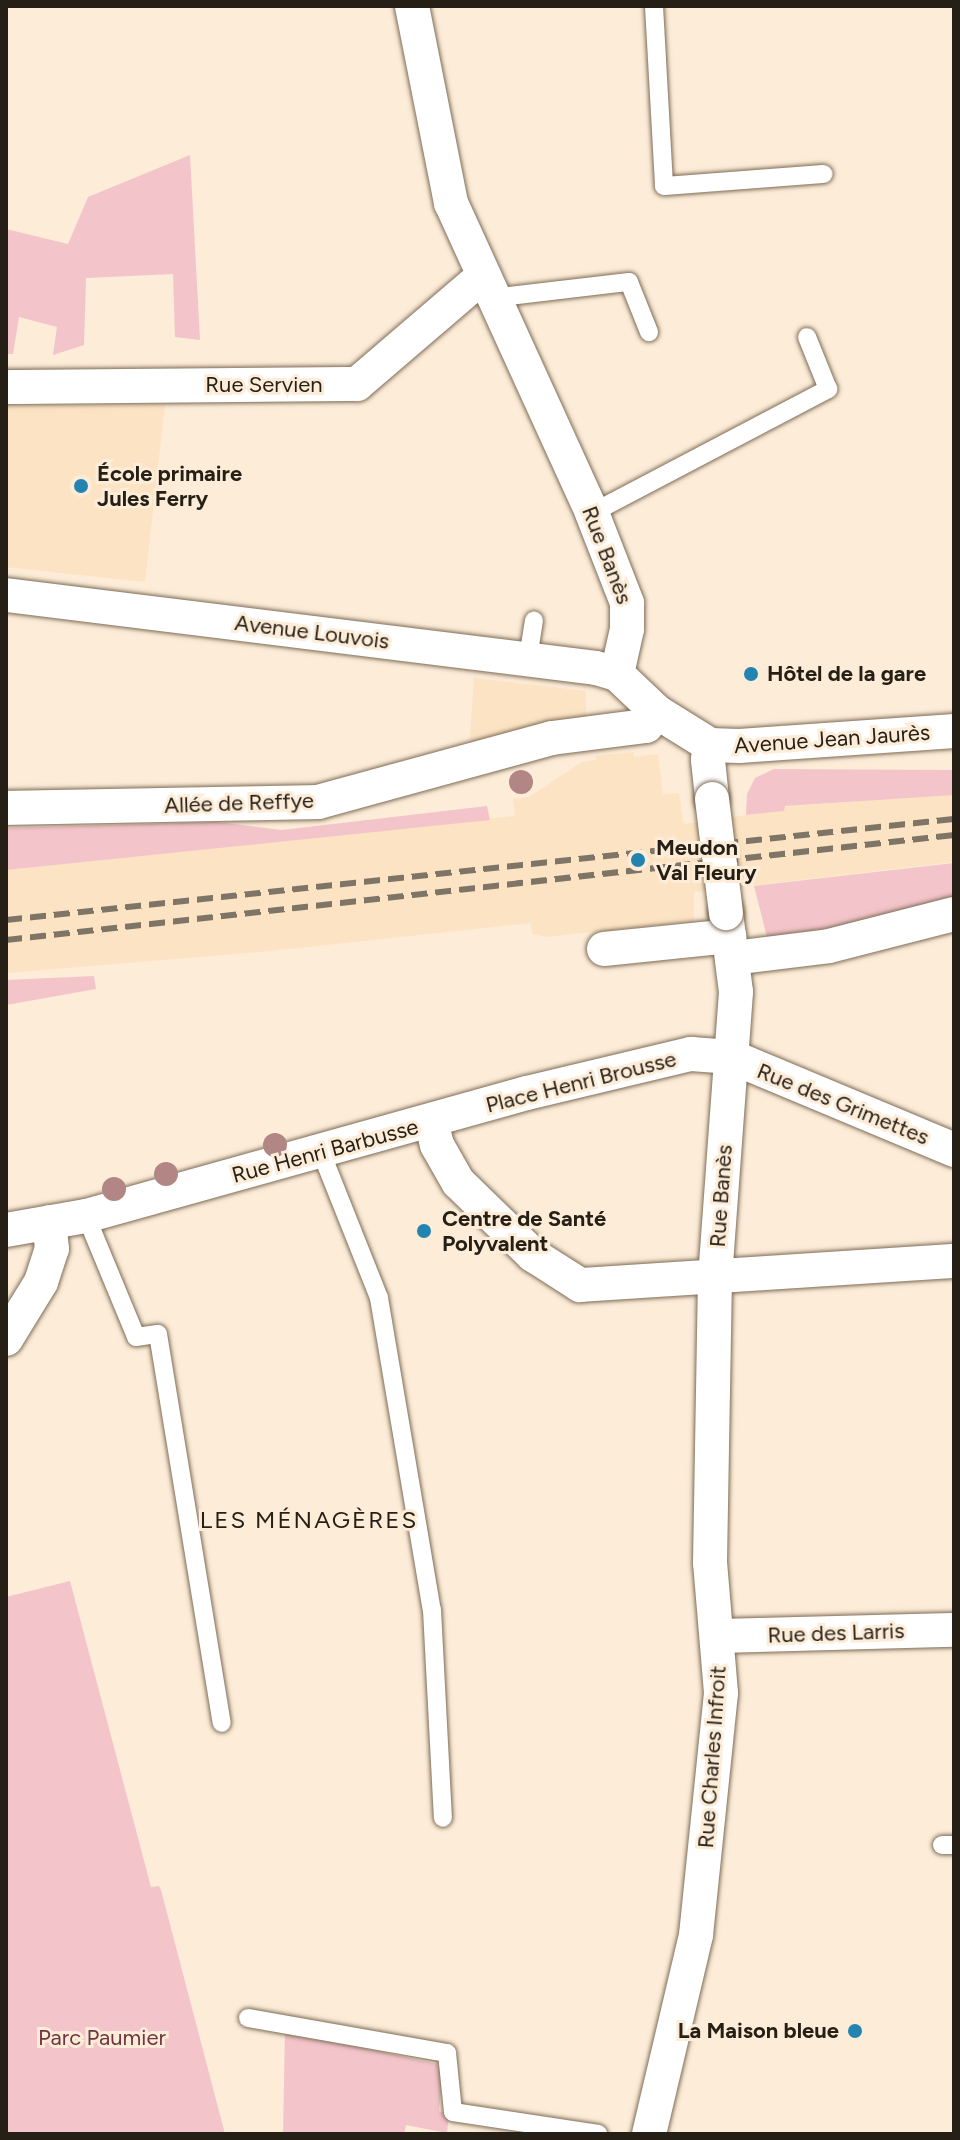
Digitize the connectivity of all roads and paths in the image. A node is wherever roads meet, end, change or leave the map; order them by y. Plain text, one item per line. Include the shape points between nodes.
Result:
1 (412, 6) edge
2 (654, 6) edge
3 (824, 174) dead end
4 (487, 287) junction
5 (649, 332) dead end
6 (807, 337) dead end
7 (6, 387) edge
8 (592, 513) junction
9 (6, 595) edge
10 (534, 620) dead end
11 (528, 658) junction
12 (617, 674) junction
13 (657, 712) junction
14 (954, 731) edge
15 (710, 745) junction
16 (6, 808) edge
17 (954, 914) edge
18 (729, 936) junction
19 (604, 949) dead end
20 (732, 1057) junction
21 (431, 1121) junction
22 (954, 1150) edge
23 (321, 1152) junction
24 (86, 1216) junction
25 (49, 1222) junction
26 (6, 1230) edge
27 (954, 1261) edge
28 (715, 1278) junction
29 (6, 1339) edge
30 (954, 1630) edge
31 (718, 1636) junction
32 (222, 1723) dead end
33 (443, 1818) dead end
34 (248, 2018) dead end
35 (598, 2134) edge
36 (649, 2134) edge

1 - 4 street, Rue Banès via 451,203
2 - 3 lane via 664,186
4 - 5 lane via 629,282
4 - 7 street, Rue Servien via 357,384
4 - 8 street, Rue Banès
6 - 8 lane via 828,389
8 - 12 street, Rue Banès via 604,565 629,614
9 - 11 street, Avenue Louvois
10 - 11 lane
11 - 12 street, Avenue Louvois
12 - 13 street
13 - 15 street
13 - 16 street, Allée de Reffye via 646,726 552,738 318,802
14 - 15 street, Avenue Jean Jaurès
15 - 18 street, Rue Banès, bridge
17 - 18 street via 829,946
18 - 19 street
18 - 20 street, Rue Banès via 736,992
20 - 21 street, Place Henri Brousse via 691,1054
20 - 22 street, Rue des Grimettes
20 - 28 street, Rue Banès
21 - 23 street, Rue Henri Barbusse
21 - 28 street, Rue Henri Barbusse via 437,1145 458,1182 533,1255 580,1285
23 - 24 street, Rue Henri Barbusse
23 - 33 lane via 379,1298 432,1610
24 - 25 street, Rue Henri Barbusse
24 - 32 lane via 136,1337 158,1334
25 - 26 street, Rue Henri Barbusse
25 - 29 street via 52,1249 41,1282
27 - 28 street, Rue Henri Barbusse
28 - 31 street, Rue Charles Infroit via 710,1563
30 - 31 street, Rue des Larris
31 - 36 street, Rue Charles Infroit via 719,1720 696,1935
34 - 35 lane via 447,2053 453,2112

